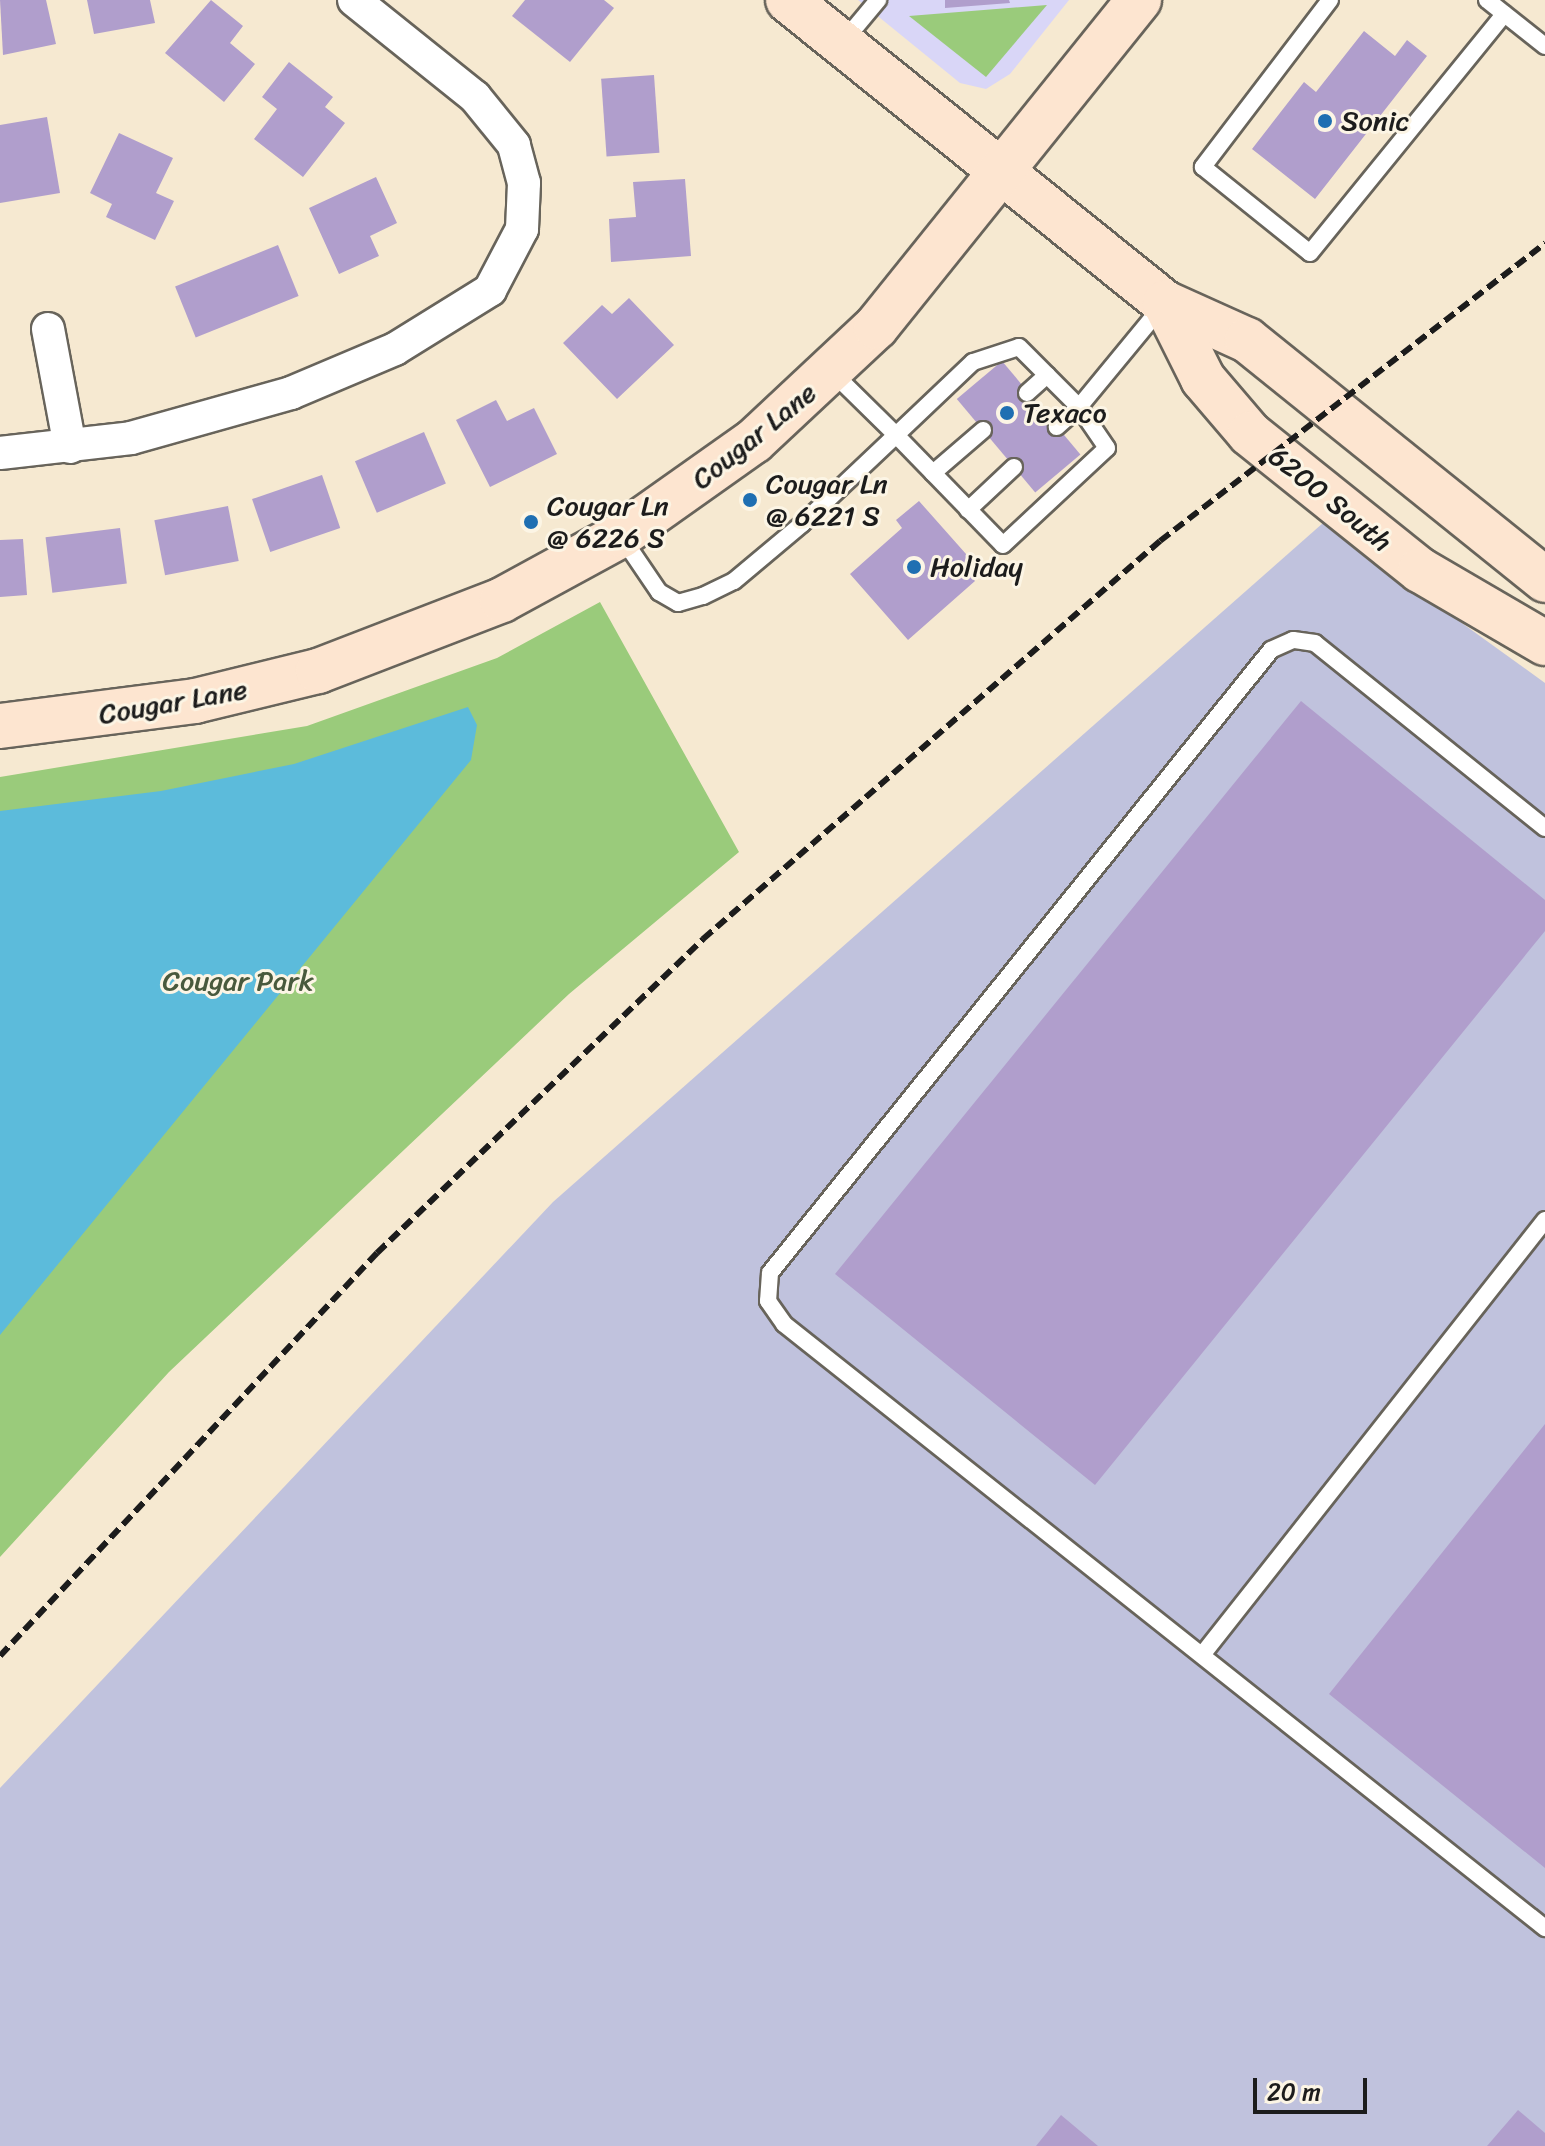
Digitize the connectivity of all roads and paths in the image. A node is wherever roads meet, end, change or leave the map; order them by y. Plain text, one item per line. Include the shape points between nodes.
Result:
1 (354, 0) edge
2 (788, 0) edge
3 (878, 0) edge
4 (1139, 0) edge
5 (1330, 0) edge
6 (1487, 0) edge
7 (1504, 14) junction
8 (842, 44) junction
9 (1545, 46) edge
10 (1006, 173) junction
11 (1165, 303) junction
12 (48, 329) dead end
13 (832, 372) junction
14 (1047, 375) junction
15 (1027, 393) dead end
16 (1079, 407) junction
17 (1057, 427) dead end
18 (983, 430) dead end
19 (896, 435) junction
20 (70, 447) junction
21 (0, 453) edge
22 (1014, 467) dead end
23 (933, 473) junction
24 (968, 510) junction
25 (621, 535) junction
26 (1545, 580) edge
27 (1545, 643) edge
28 (0, 726) edge
29 (1545, 828) edge
30 (1545, 1220) edge
31 (1202, 1655) junction
32 (1545, 1928) edge

1 - 20 street via 490,112 514,145 524,183 515,251 473,306 291,393 183,426
2 - 8 main road, 6200 South
3 - 8 lane
4 - 10 main road, Cougar Lane
5 - 7 lane via 1203,167 1310,253
6 - 7 lane
7 - 9 lane
8 - 10 main road, 6200 South
10 - 11 main road, 6200 South
10 - 13 main road, Cougar Lane
11 - 16 lane
11 - 26 main road, 6200 South via 1247,340
11 - 27 main road, 6200 South via 1203,379 1261,443 1420,570
12 - 20 street
13 - 19 lane
13 - 25 main road, Cougar Lane via 743,449
14 - 15 lane
14 - 16 lane
14 - 19 lane via 1019,347 997,351 973,362
16 - 17 lane
16 - 24 lane via 1107,448 1003,545
18 - 23 lane
19 - 23 lane
19 - 25 lane via 734,581 703,596 678,603 659,592
20 - 21 street
22 - 24 lane
23 - 24 lane
25 - 28 main road, Cougar Lane via 490,605 318,671 167,706
29 - 31 lane via 1315,643 1293,640 1271,650 770,1273 768,1301 784,1324
30 - 31 lane
31 - 32 lane

